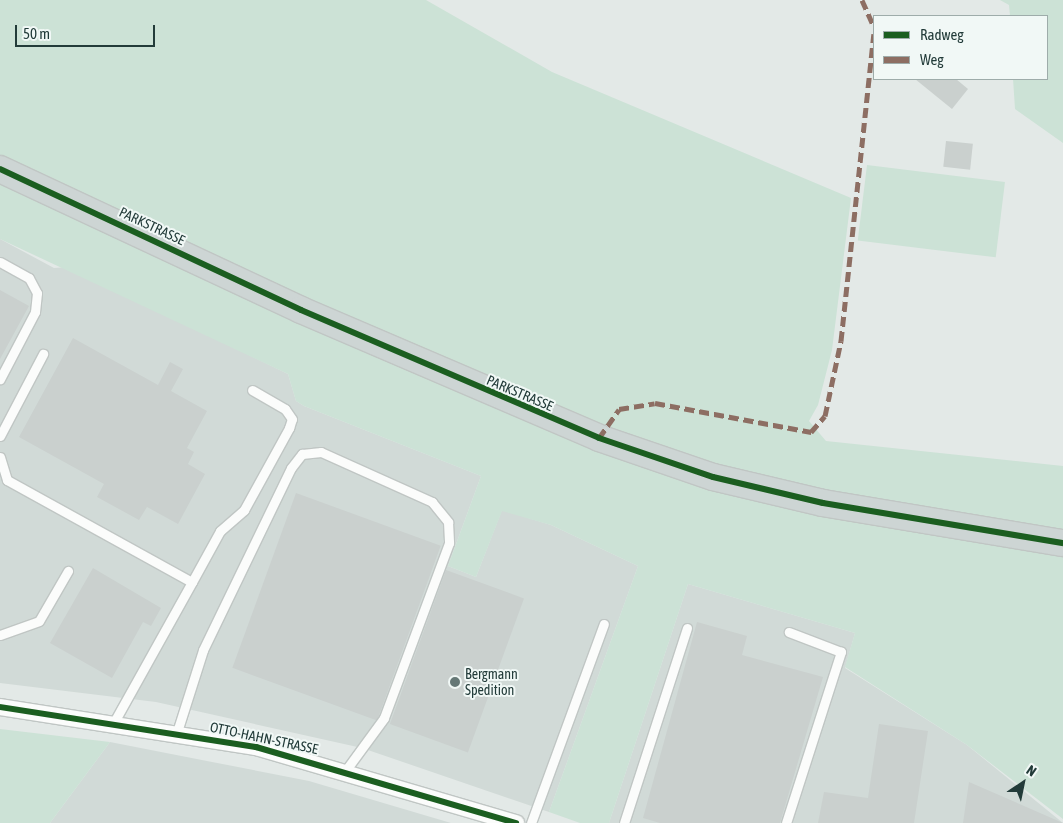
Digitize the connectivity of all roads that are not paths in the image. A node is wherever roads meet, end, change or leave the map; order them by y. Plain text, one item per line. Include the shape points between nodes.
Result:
1 (0, 169) edge
2 (0, 262) edge
3 (43, 354) dead end
4 (0, 379) edge
5 (252, 390) dead end
6 (0, 436) edge
7 (0, 457) edge
8 (1063, 543) edge
9 (68, 571) dead end
10 (192, 582) junction
11 (604, 624) dead end
12 (687, 628) dead end
13 (789, 632) dead end
14 (0, 635) edge
15 (0, 707) edge
16 (114, 722) junction
17 (177, 732) junction
18 (346, 770) junction
19 (494, 819) edge
20 (516, 823) edge
21 (530, 823) edge
22 (624, 823) edge
23 (786, 823) edge

1 - 8 main road, PARKSTRASSE via 301,310 599,438 714,477 823,503
2 - 4 lane via 28,278 37,293 35,312
3 - 6 lane
5 - 10 lane via 285,408 292,419 244,510 220,531
7 - 10 lane via 7,480
9 - 14 lane via 39,621
10 - 16 lane
11 - 21 lane
12 - 22 lane
13 - 23 lane via 841,652
15 - 16 street, OTTO-HAHN-STRASSE
16 - 17 street, OTTO-HAHN-STRASSE
17 - 18 street, OTTO-HAHN-STRASSE
17 - 18 lane via 203,650 291,468 302,454 321,452 432,502 448,522 449,543 384,718
18 - 19 street, OTTO-HAHN-STRASSE
19 - 20 street, OTTO-HAHN-STRASSE

